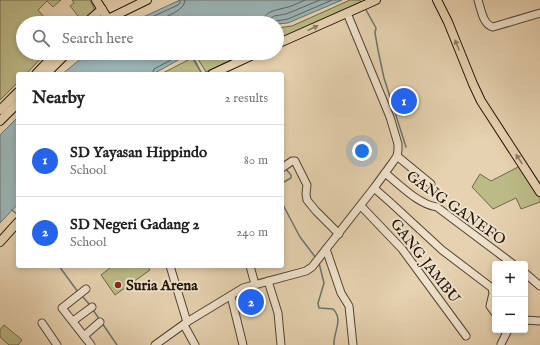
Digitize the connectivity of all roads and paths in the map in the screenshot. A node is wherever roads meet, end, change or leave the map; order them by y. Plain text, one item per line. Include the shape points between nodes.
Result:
1 (96, 0) edge
2 (147, 0) edge
3 (376, 0) edge
4 (437, 0) edge
5 (478, 0) edge
6 (100, 12) junction
7 (540, 12) edge
8 (347, 13) junction
9 (95, 16) edge
10 (102, 16) edge
11 (114, 16) edge
12 (284, 41) edge
13 (49, 60) edge
14 (60, 60) edge
15 (242, 60) edge
16 (38, 72) edge
17 (48, 72) edge
18 (216, 72) edge
19 (16, 94) edge
20 (16, 104) edge
21 (0, 110) edge
22 (0, 121) edge
23 (397, 156) junction
24 (284, 167) edge
25 (385, 173) junction
26 (431, 184) dead end
27 (374, 188) junction
28 (540, 192) edge
29 (361, 206) junction
30 (16, 224) edge
31 (339, 234) junction
32 (0, 242) edge
33 (326, 249) junction
34 (509, 261) edge
35 (171, 268) edge
36 (251, 268) edge
37 (528, 276) edge
38 (268, 281) junction
39 (255, 284) junction
40 (540, 286) edge
41 (86, 289) dead end
42 (230, 296) junction
43 (492, 297) edge
44 (492, 297) edge
45 (92, 307) dead end
46 (492, 308) edge
47 (528, 320) edge
48 (73, 321) junction
49 (540, 321) edge
50 (100, 322) dead end
51 (42, 323) dead end
52 (186, 324) junction
53 (506, 333) edge
54 (84, 336) junction
55 (466, 336) dead end
56 (159, 344) edge
57 (501, 344) dead end
58 (57, 345) edge
59 (91, 345) edge
60 (195, 345) edge
61 (243, 345) edge
62 (281, 345) edge
63 (353, 345) edge

1 - 6 main road
2 - 11 main road
3 - 8 main road
28 -> 4 main road via 481,101
5 - 7 street via 490,27
6 - 9 main road
6 - 10 main road
12 -> 8 main road
8 - 23 street via 390,117 398,144
13 - 16 main road
14 - 17 main road
15 - 18 main road
19 - 21 main road
20 - 22 main road
23 - 25 street
23 - 26 street
24 - 31 street via 295,161 307,185 308,200
25 - 27 street
25 - 34 street, GANG GANEFO via 419,200 437,207
27 - 29 street
27 - 43 street via 442,250 492,288
29 - 31 street
29 - 55 street, GANG JAMBU via 402,249
30 - 32 main road
31 - 33 street
33 - 38 street via 306,271
33 - 63 street via 341,293 349,306
35 - 52 street
36 - 39 street
37 - 40 street
38 - 39 street
38 - 62 street via 278,312
39 - 42 street
41 - 48 street via 62,308
42 - 52 street
42 - 61 street
44 - 46 street
45 - 48 street
47 - 49 street
48 - 54 street
50 - 54 street
51 - 58 street
52 - 56 street
52 - 60 street
53 - 57 street
54 - 59 street

